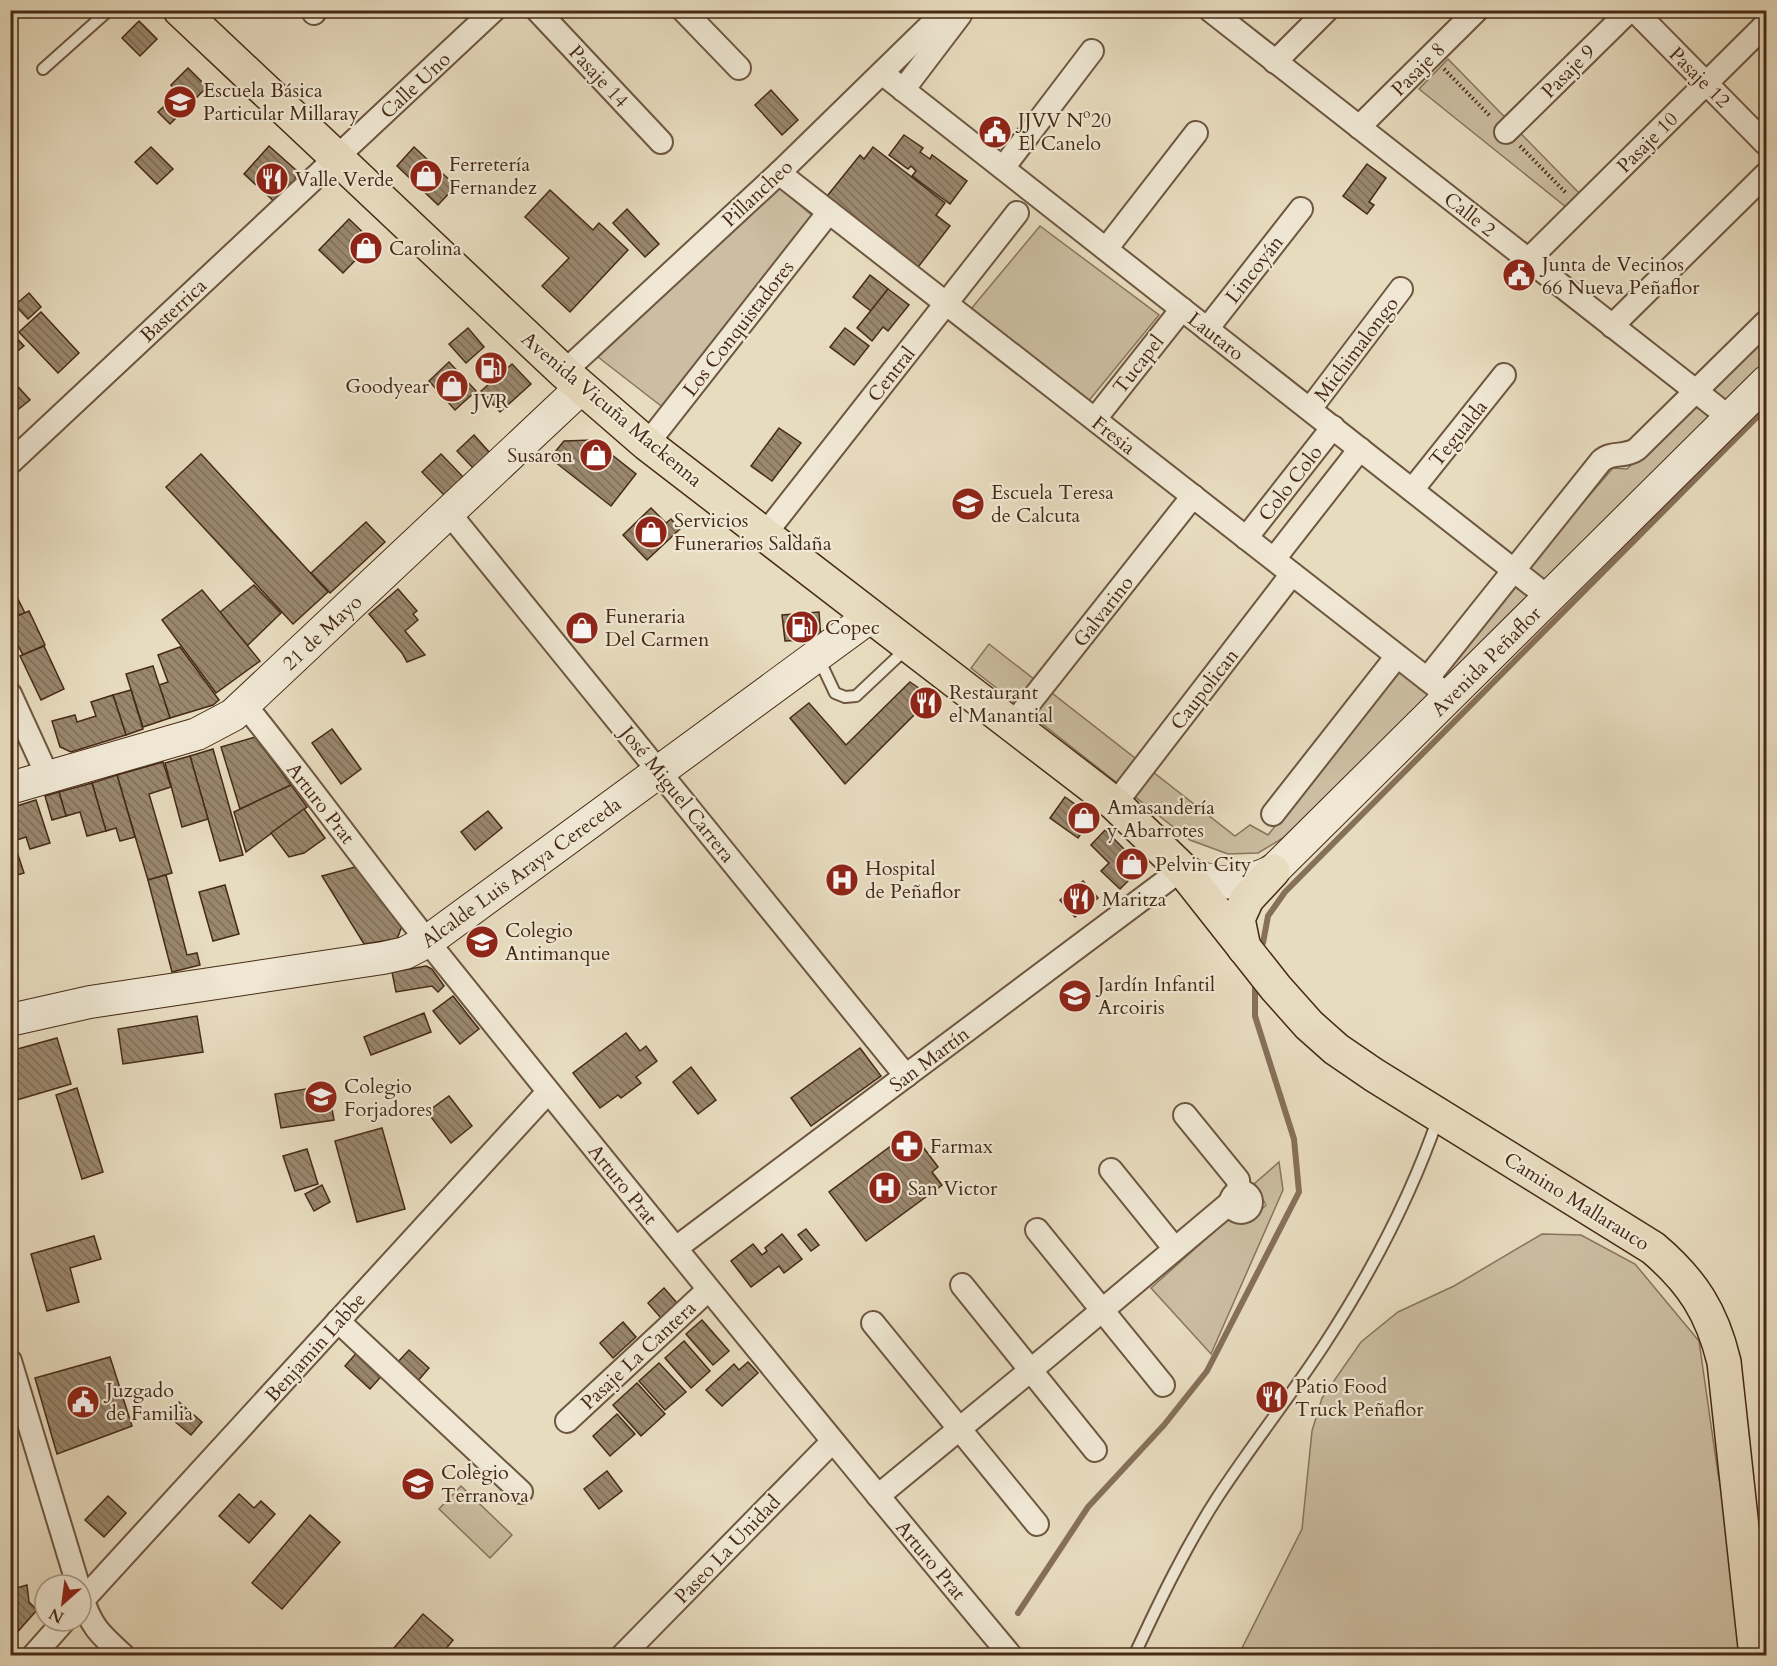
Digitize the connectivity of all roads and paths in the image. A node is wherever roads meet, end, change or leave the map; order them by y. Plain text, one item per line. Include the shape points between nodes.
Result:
1 (109, 10) edge
2 (180, 10) edge
3 (494, 10) edge
4 (537, 10) edge
5 (683, 10) edge
6 (946, 10) edge
7 (960, 10) edge
8 (1210, 10) edge
9 (1328, 10) edge
10 (1477, 10) edge
11 (1630, 10) edge
12 (1634, 10) edge
13 (1767, 24) edge
14 (1092, 51) dead end
15 (1275, 62) junction
16 (739, 68) dead end
17 (43, 69) dead end
18 (882, 74) junction
19 (1707, 84) junction
20 (903, 90) junction
21 (1359, 127) junction
22 (1506, 132) dead end
23 (1196, 133) dead end
24 (661, 142) dead end
25 (1767, 144) edge
26 (336, 159) junction
27 (1003, 168) junction
28 (779, 173) junction
29 (1767, 174) edge
30 (1301, 209) dead end
31 (829, 212) junction
32 (1017, 213) dead end
33 (1106, 249) junction
34 (1528, 260) junction
35 (1401, 289) dead end
36 (946, 303) junction
37 (1182, 309) junction
38 (1767, 322) edge
39 (1612, 326) junction
40 (1208, 329) junction
41 (1504, 375) dead end
42 (573, 380) junction
43 (1767, 382) edge
44 (1696, 392) junction
45 (1310, 409) junction
46 (1730, 418) junction
47 (1095, 419) junction
48 (1333, 427) junction
49 (647, 444) junction
50 (1360, 448) junction
51 (10, 463) edge
52 (1412, 490) junction
53 (1193, 496) junction
54 (449, 513) junction
55 (765, 534) junction
56 (1246, 538) junction
57 (1274, 559) junction
58 (1514, 570) junction
59 (1292, 574) junction
60 (1549, 598) junction
61 (871, 616) junction
62 (910, 646) junction
63 (818, 655) junction
64 (1397, 656) junction
65 (1438, 688) junction
66 (10, 694) edge
67 (245, 705) junction
68 (1012, 725) junction
69 (661, 771) junction
70 (48, 777) junction
71 (10, 788) edge
72 (1115, 804) junction
73 (1273, 814) dead end
74 (1182, 869) junction
75 (1273, 871) junction
76 (428, 941) junction
77 (1244, 948) junction
78 (10, 1020) edge
79 (906, 1076) junction
80 (548, 1092) junction
81 (1439, 1114) junction
82 (1185, 1115) dead end
83 (1111, 1170) dead end
84 (1037, 1230) dead end
85 (676, 1248) junction
86 (1175, 1249) junction
87 (962, 1285) dead end
88 (708, 1290) junction
89 (1103, 1310) junction
90 (338, 1321) junction
91 (873, 1323) dead end
92 (10, 1361) edge
93 (1032, 1370) junction
94 (1163, 1385) dead end
95 (567, 1421) dead end
96 (959, 1429) junction
97 (832, 1442) junction
98 (1095, 1450) dead end
99 (521, 1492) dead end
100 (878, 1496) junction
101 (1037, 1524) dead end
102 (74, 1573) edge
103 (93, 1583) edge
104 (1758, 1587) edge
105 (93, 1626) edge
106 (53, 1633) edge
107 (33, 1656) edge
108 (124, 1656) edge
109 (622, 1656) edge
110 (1011, 1656) edge
111 (1134, 1656) edge
112 (1756, 1656) edge

1 - 17 lane
2 - 26 main road, Avenida Vicuña Mackenna
3 - 26 street, Calle Uno
4 - 24 street, Pasaje 14
5 - 16 street
6 - 18 street, Pillancheo
7 - 20 street
8 - 15 street, Calle 2
9 - 15 street
10 - 21 street, Pasaje 8
11 - 22 street, Pasaje 9
12 - 19 street, Pasaje 12
13 - 19 street, Pasaje 10
14 - 27 street
15 - 21 street, Calle 2
18 - 20 street, Lautaro
18 - 28 street, Pillancheo
19 - 25 street, Pasaje 12
19 - 34 street, Pasaje 10
20 - 27 street, Lautaro
21 - 34 street, Calle 2
23 - 33 street
26 - 42 main road, Avenida Vicuña Mackenna
26 - 51 street, Basterrica
27 - 33 street, Lautaro
28 - 31 street, Fresia
28 - 42 street, Pillancheo
29 - 39 street
30 - 40 street, Lincoyán
31 - 36 street, Fresia
31 - 49 street, Los Conquistadores
32 - 36 street, Central
33 - 37 street, Lautaro
34 - 39 street, Calle 2
35 - 45 street, Michimalongo
36 - 47 street, Fresia
36 - 55 street, Central
37 - 40 street, Lautaro
37 - 47 street, Tucapel
38 - 44 street, Avenida Peñaflor
39 - 44 street, Calle 2
40 - 45 street, Lautaro
41 - 52 street, Tegualda
42 - 49 main road, Avenida Vicuña Mackenna
42 - 54 main road, 21 de Mayo
43 - 46 main road, Avenida Peñaflor
44 - 46 street, Calle 2
44 - 58 street, Avenida Peñaflor via 1637,449 1605,458
45 - 48 street, Lautaro
46 - 60 main road, Avenida Peñaflor
47 - 53 street, Fresia
48 - 50 street, Lautaro
48 - 56 street, Colo Colo
49 - 55 main road, Avenida Vicuña Mackenna
50 - 52 street, Lautaro
50 - 57 street, Colo Colo
52 - 58 street, Lautaro
53 - 56 street, Fresia
53 - 68 street, Galvarino
54 - 67 main road, 21 de Mayo
54 - 69 street, José Miguel Carrera
55 - 61 main road, Avenida Vicuña Mackenna
56 - 57 street, Fresia
57 - 59 street, Fresia
58 - 60 street, Lautaro
58 - 65 street, Avenida Peñaflor
59 - 64 street, Fresia
59 - 72 street, Caupolican
60 - 65 main road, Avenida Peñaflor
61 - 62 main road, Avenida Vicuña Mackenna
61 - 63 main road, Alcalde Luis Araya Cereceda
62 - 63 lane via 856,696 849,698 835,693
62 - 68 main road, Avenida Vicuña Mackenna
63 - 69 main road, Alcalde Luis Araya Cereceda
64 - 65 street, Fresia
64 - 73 street
65 - 75 main road, Avenida Peñaflor
66 - 70 street
67 - 70 main road, 21 de Mayo via 196,734
67 - 76 street, Arturo Prat
68 - 72 main road, Avenida Vicuña Mackenna
69 - 76 main road, Alcalde Luis Araya Cereceda
69 - 79 street, José Miguel Carrera
70 - 71 main road, 21 de Mayo
72 - 74 main road, Avenida Vicuña Mackenna
74 - 75 main road, Avenida Peñaflor via 1204,880 1231,884
74 - 77 main road, Camino Mallarauco
74 - 79 street, San Martín
75 - 77 main road via 1247,899 1239,919
76 - 78 main road, Alcalde Luis Araya Cereceda via 394,957 90,1002
76 - 80 street, Arturo Prat
77 - 81 main road, Camino Mallarauco via 1329,1043
79 - 85 street, San Martín
80 - 85 street, Arturo Prat
80 - 90 street, Benjamin Labbe
81 - 104 main road, Camino Mallarauco via 1653,1248 1694,1291 1713,1325 1724,1362
81 - 111 lane via 1413,1187 1381,1252 1325,1344 1216,1500 1170,1580
82 - 86 street via 1238,1180 1235,1196
83 - 86 street
84 - 89 street
85 - 88 street, Arturo Prat
86 - 89 street
87 - 93 street
88 - 95 street, Pasaje La Cantera
88 - 97 street, Arturo Prat
89 - 93 street
89 - 94 street
90 - 99 street
90 - 103 street, Benjamin Labbe
91 - 96 street
92 - 102 street
93 - 96 street
93 - 98 street
96 - 100 street
96 - 101 street
97 - 100 street, Arturo Prat
97 - 109 street, Paseo La Unidad
100 - 110 street, Arturo Prat
104 - 112 main road, Camino Mallarauco
105 - 108 street
106 - 107 street

